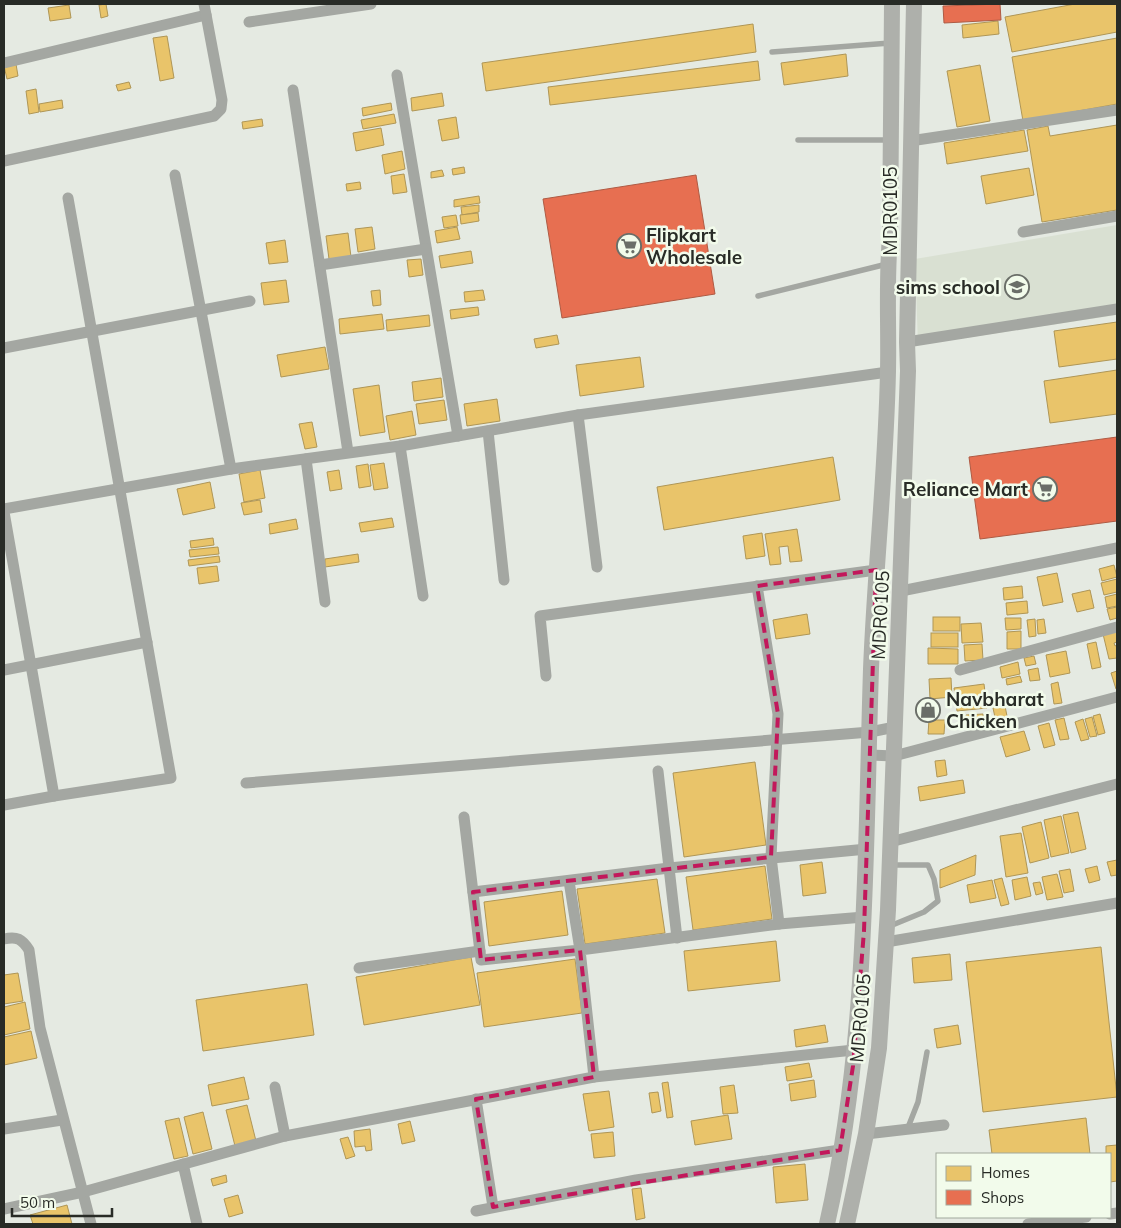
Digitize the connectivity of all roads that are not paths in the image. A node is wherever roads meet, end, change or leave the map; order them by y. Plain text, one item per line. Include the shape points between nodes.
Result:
1 (371, 4) edge
2 (892, 4) edge
3 (914, 4) edge
4 (205, 10) edge
5 (249, 22) dead end
6 (892, 43) junction
7 (772, 52) dead end
8 (4, 63) edge
9 (397, 75) dead end
10 (293, 90) dead end
11 (1117, 110) edge
12 (798, 140) dead end
13 (890, 140) junction
14 (910, 141) junction
15 (4, 161) edge
16 (175, 175) dead end
17 (68, 198) dead end
18 (1117, 216) edge
19 (1023, 232) dead end
20 (426, 249) junction
21 (887, 264) junction
22 (320, 265) junction
23 (758, 296) dead end
24 (250, 301) dead end
25 (1117, 309) edge
26 (202, 310) junction
27 (92, 332) junction
28 (907, 342) junction
29 (4, 348) edge
30 (888, 372) junction
31 (578, 415) junction
32 (488, 431) junction
33 (458, 436) junction
34 (400, 446) junction
35 (348, 452) junction
36 (306, 459) junction
37 (231, 469) junction
38 (119, 489) junction
39 (4, 510) edge
40 (1117, 548) edge
41 (597, 567) dead end
42 (876, 570) junction
43 (504, 580) dead end
44 (757, 586) junction
45 (901, 592) junction
46 (423, 596) dead end
47 (325, 602) dead end
48 (1117, 627) edge
49 (147, 642) junction
50 (31, 665) junction
51 (4, 670) edge
52 (960, 670) dead end
53 (546, 676) dead end
54 (1117, 697) edge
55 (895, 728) junction
56 (870, 732) junction
57 (776, 739) junction
58 (870, 755) junction
59 (894, 756) junction
60 (658, 771) dead end
61 (246, 783) dead end
62 (1117, 784) edge
63 (54, 796) junction
64 (4, 805) edge
65 (464, 817) dead end
66 (890, 842) junction
67 (867, 849) junction
68 (771, 857) junction
69 (890, 866) junction
70 (669, 868) junction
71 (569, 881) junction
72 (473, 892) junction
73 (1117, 903) edge
74 (864, 917) junction
75 (779, 924) junction
76 (887, 935) junction
77 (676, 938) junction
78 (4, 939) edge
79 (580, 950) junction
80 (480, 951) junction
81 (358, 968) dead end
82 (854, 1050) junction
83 (927, 1052) dead end
84 (594, 1077) junction
85 (275, 1087) dead end
86 (476, 1099) junction
87 (62, 1120) junction
88 (944, 1125) dead end
89 (4, 1129) edge
90 (906, 1130) junction
91 (866, 1134) junction
92 (285, 1136) junction
93 (840, 1150) junction
94 (182, 1164) junction
95 (84, 1192) junction
96 (493, 1207) junction
97 (4, 1209) edge
98 (476, 1211) dead end
99 (1078, 1218) edge
100 (91, 1224) edge
101 (197, 1224) edge
102 (827, 1224) edge
103 (847, 1224) edge
104 (1028, 1224) edge

1 - 5 street
2 - 6 main road, MDR0105
3 - 14 main road, MDR0105
4 - 8 street
4 - 15 street via 222,100 221,109 214,116
6 - 7 lane
6 - 13 main road, MDR0105
9 - 20 street
10 - 22 street
11 - 14 street
12 - 13 lane
13 - 21 main road, MDR0105
14 - 28 main road, MDR0105
16 - 26 street
17 - 27 street
18 - 19 street
20 - 22 street
20 - 33 street
21 - 23 lane
21 - 30 main road, MDR0105
22 - 35 street
24 - 26 street
25 - 28 street
26 - 27 street
26 - 37 street
27 - 29 street
27 - 38 street
28 - 45 main road, MDR0105
30 - 31 street
30 - 42 main road, MDR0105
31 - 32 street
31 - 41 street
32 - 33 street
32 - 43 street
33 - 34 street
34 - 35 street
34 - 46 street
35 - 36 street
36 - 37 street
36 - 47 street
37 - 38 street
38 - 39 street
38 - 49 street
39 - 50 street
40 - 45 street
42 - 44 street
42 - 56 main road, MDR0105
44 - 53 street via 540,616
44 - 57 street via 778,714
45 - 55 main road, MDR0105
48 - 52 street
49 - 50 street
49 - 63 street via 171,778
50 - 51 street
50 - 63 street
54 - 59 street
55 - 56 street
55 - 59 main road, MDR0105
56 - 57 street
56 - 58 main road, MDR0105
57 - 61 street
57 - 68 street
58 - 59 street
58 - 67 main road, MDR0105
59 - 66 main road, MDR0105
60 - 70 street
62 - 66 street
63 - 64 street
65 - 72 street
66 - 69 main road, MDR0105
67 - 68 street
67 - 74 main road, MDR0105
68 - 70 street
68 - 75 street
69 - 76 main road, MDR0105
69 - 76 lane via 928,865 938,901
70 - 71 street
70 - 77 street
71 - 72 street
71 - 79 street
72 - 80 street
73 - 76 street
74 - 75 street
74 - 82 main road, MDR0105
75 - 77 street
76 - 91 main road, MDR0105 via 879,1048
77 - 79 street
78 - 87 street via 13,937 23,941 29,950 40,1028
79 - 80 street via 482,960
79 - 84 street
80 - 81 street
82 - 84 street
82 - 93 main road, MDR0105
83 - 90 lane via 918,1102
84 - 86 street
85 - 92 street
86 - 92 street
86 - 96 street
87 - 89 street
87 - 95 street
88 - 90 street
90 - 91 street
91 - 103 main road, MDR0105
92 - 94 street
93 - 96 street via 636,1180
93 - 102 main road, MDR0105
94 - 95 street
94 - 101 street
95 - 97 street
95 - 100 street
96 - 98 street
99 - 104 street

